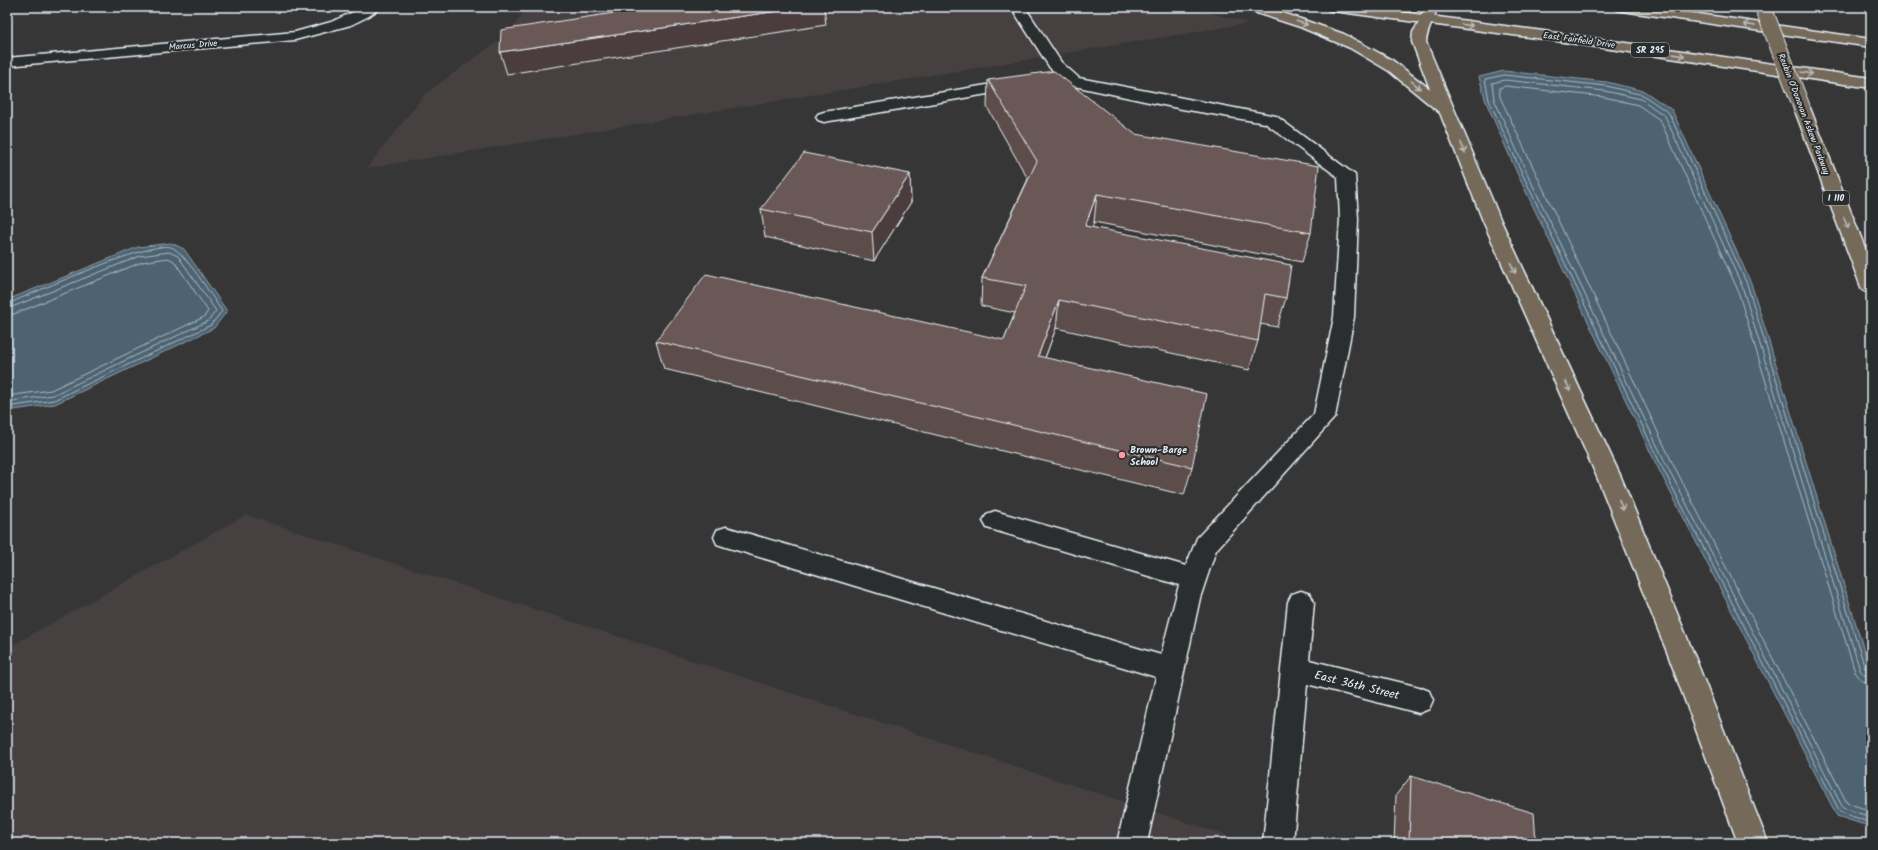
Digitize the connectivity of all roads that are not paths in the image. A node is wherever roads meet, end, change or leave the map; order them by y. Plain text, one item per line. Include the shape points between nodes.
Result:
1 (374, 7) edge
2 (1018, 7) edge
3 (1252, 7) edge
4 (1333, 7) edge
5 (1622, 7) edge
6 (1763, 7) edge
7 (1429, 14) edge
8 (1871, 43) edge
9 (7, 62) edge
10 (1029, 83) edge
11 (1871, 83) edge
12 (1448, 112) junction
13 (824, 117) dead end
14 (1871, 288) edge
15 (995, 521) dead end
16 (726, 537) dead end
17 (1194, 579) junction
18 (1301, 602) dead end
19 (1295, 669) junction
20 (1171, 670) junction
21 (1419, 700) dead end
22 (1132, 843) edge
23 (1278, 843) edge
24 (1752, 843) edge

1 - 9 street, Marcus Drive via 339,25 295,36
2 - 17 street via 1055,65 1060,78 1182,104 1270,119 1346,175 1349,219 1344,317 1324,417 1206,545
3 -> 12 main road via 1313,26 1365,49 1405,75
4 - 7 main road, East Fairfield Drive / SR 295
8 -> 5 main road
6 -> 14 main road, Reubin O'Donovan Askew Parkway / I 110, bridge
7 -> 11 main road, East Fairfield Drive / SR 295 via 1543,35
7 - 12 main road via 1422,26 1419,42
10 - 13 street
12 -> 24 main road via 1492,221 1609,478 1680,652
15 - 17 street
16 - 20 street
17 - 20 street via 1187,598
18 - 19 street
19 - 21 street, East 36th Street
19 - 23 street
20 - 22 street

